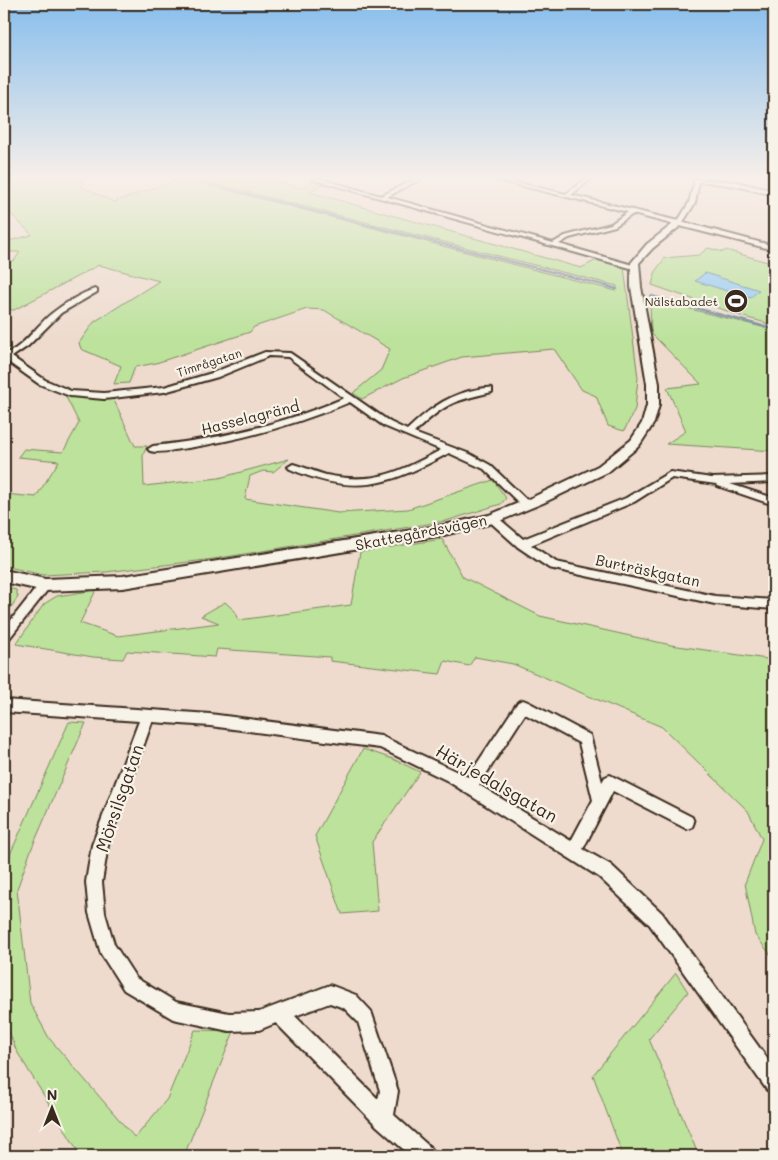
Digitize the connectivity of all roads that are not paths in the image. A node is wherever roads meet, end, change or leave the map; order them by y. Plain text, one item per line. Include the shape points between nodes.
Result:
1 (510, 233) edge
2 (582, 233) edge
3 (667, 233) edge
4 (718, 233) edge
5 (552, 245) junction
6 (774, 248) edge
7 (634, 266) junction
8 (95, 292) dead end
9 (5, 356) edge
10 (488, 390) dead end
11 (351, 398) junction
12 (408, 434) junction
13 (153, 449) dead end
14 (449, 449) junction
15 (293, 467) dead end
16 (774, 479) edge
17 (712, 481) junction
18 (774, 502) edge
19 (527, 505) junction
20 (492, 519) junction
21 (522, 544) junction
22 (4, 576) edge
23 (45, 585) junction
24 (774, 605) edge
25 (4, 637) edge
26 (4, 706) edge
27 (148, 716) junction
28 (470, 786) junction
29 (600, 801) junction
30 (687, 822) dead end
31 (574, 851) junction
32 (279, 1013) junction
33 (774, 1083) edge
34 (384, 1119) junction
35 (425, 1156) edge

1 - 5 street
2 - 5 street
3 - 7 street via 650,246
4 - 6 street
5 - 7 street
7 - 19 street, Skattegårdsvägen via 654,384 648,424 635,443 603,469
8 - 9 street via 58,312 25,347
9 - 11 street, Timrågatan via 42,382 70,393 104,396 164,389 214,375 268,354 281,353 302,362
10 - 12 street via 463,394 442,403
11 - 12 street, Timrågatan via 387,424
11 - 13 street, Hasselagränd via 316,414 240,436 190,446
12 - 14 street, Timrågatan
14 - 15 street via 384,479 348,480 310,475
14 - 19 street, Timrågatan via 487,467
16 - 17 street
17 - 18 street
17 - 21 street via 670,475 630,500
19 - 20 street, Skattegårdsvägen
20 - 21 street, Burträskgatan
20 - 23 street, Skattegårdsvägen via 390,540 123,582
21 - 24 street, Burträskgatan via 553,565 714,600
22 - 23 street, Skattegårdsvägen
23 - 25 street
26 - 27 street, Härjedalsgatan
27 - 28 street, Härjedalsgatan via 210,720 380,742
27 - 32 street, Mörsilsgatan via 100,845 94,882 107,948 130,984 173,1010 229,1022 259,1021
28 - 29 street via 523,706 585,739
28 - 31 street, Härjedalsgatan
29 - 30 street via 610,782
29 - 31 street
31 - 33 street, Härjedalsgatan via 605,870 656,919
32 - 34 street
32 - 34 street, Mörsilsgatan via 330,994 350,1001 365,1017 388,1091
34 - 35 street

